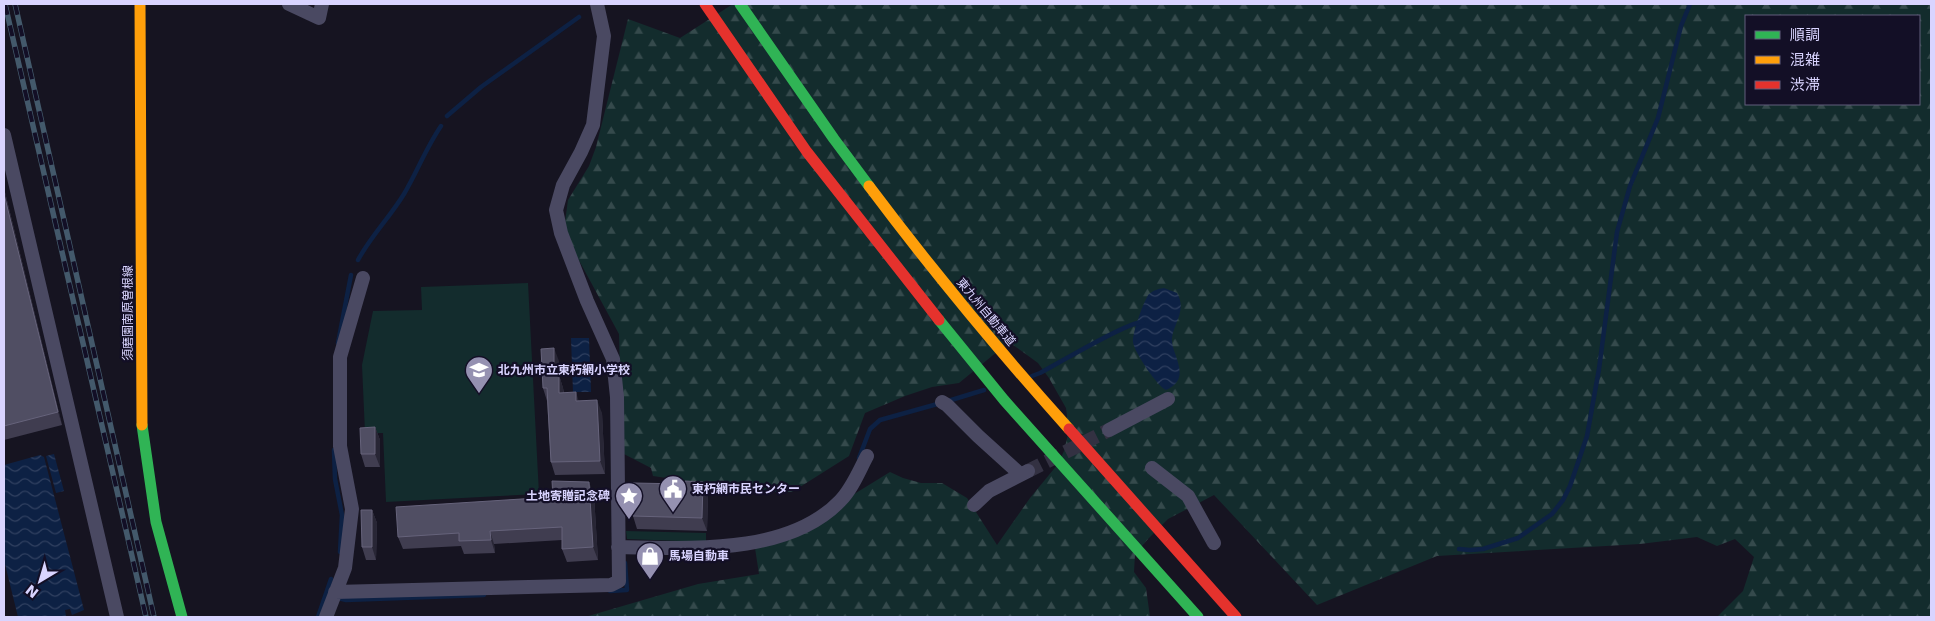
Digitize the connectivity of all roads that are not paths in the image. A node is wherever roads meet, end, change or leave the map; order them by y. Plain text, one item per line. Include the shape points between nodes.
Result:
1 (140, 4) edge
2 (289, 4) edge
3 (322, 4) edge
4 (597, 4) edge
5 (705, 4) edge
6 (740, 4) edge
7 (4, 135) edge
8 (363, 278) dead end
9 (1168, 399) dead end
10 (942, 402) dead end
11 (1109, 430) tunnel mouth
12 (867, 456) dead end
13 (1152, 468) dead end
14 (974, 504) dead end
15 (1214, 542) dead end
16 (618, 547) junction
17 (335, 592) junction
18 (117, 617) edge
19 (182, 617) edge
20 (326, 617) edge
21 (1198, 617) edge
22 (1236, 617) edge

1 - 19 main road, 須磨園南原曽根線 via 142,425 156,522
2 - 3 street via 319,18
4 - 16 street via 604,36 593,126 563,185 556,210 561,233 587,301 613,359
5 - 21 main road via 807,152 906,281 1004,400
6 - 22 main road, 東九州自動車道 via 834,139 924,259 1026,381
7 - 18 street
8 - 17 street via 340,357 340,446 352,509 345,568
9 - 11 street
10 - 14 street via 1024,473 988,491
12 - 16 street via 851,487 828,512 781,535 732,547
13 - 15 street via 1188,496
16 - 17 street via 619,581 611,585
17 - 20 street

